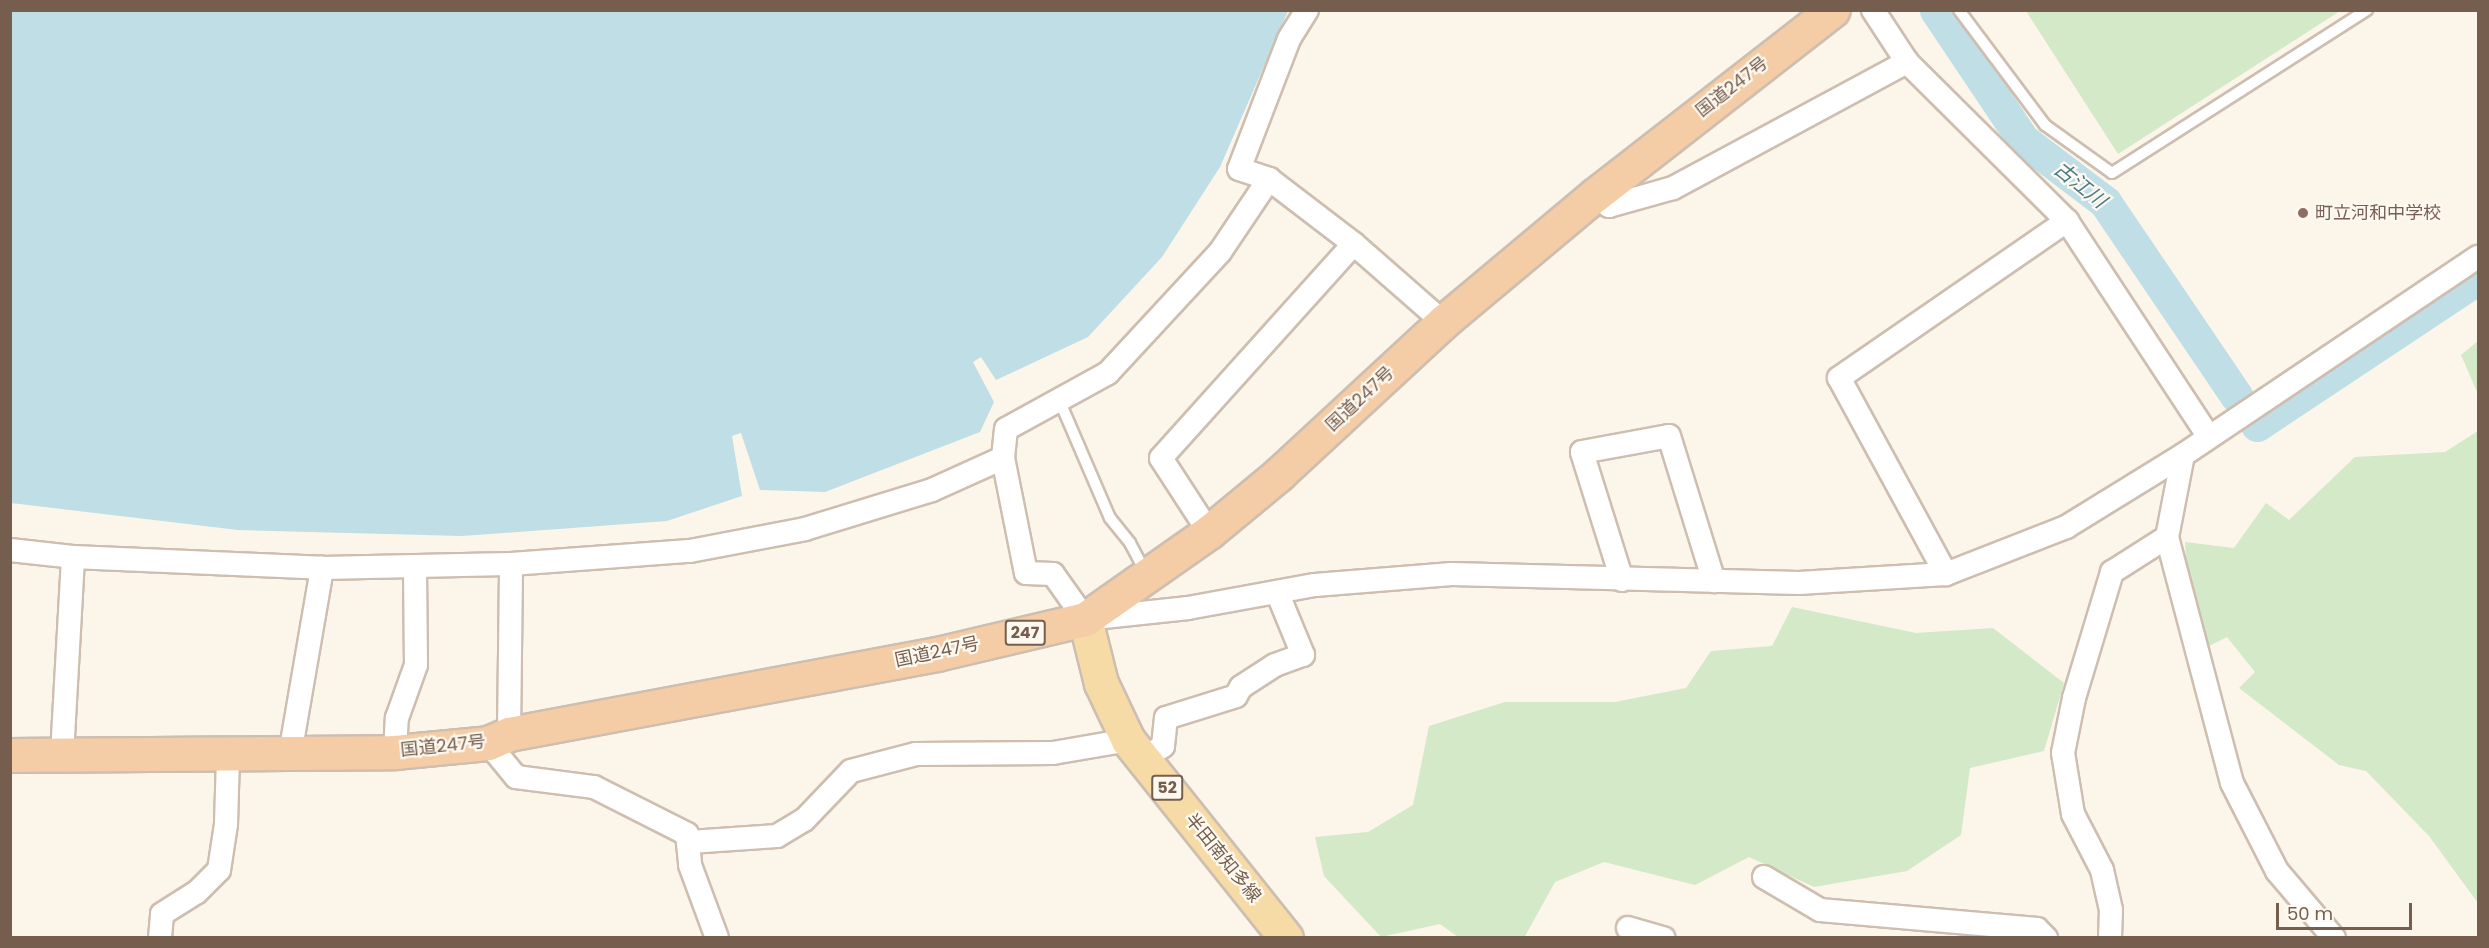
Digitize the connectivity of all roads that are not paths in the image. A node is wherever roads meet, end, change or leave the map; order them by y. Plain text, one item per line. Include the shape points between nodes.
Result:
1 (1307, 10) edge
2 (1833, 10) edge
3 (1873, 10) edge
4 (1959, 10) edge
5 (2367, 10) edge
6 (1907, 62) junction
7 (1269, 179) junction
8 (1595, 195) junction
9 (2067, 221) junction
10 (1354, 244) junction
11 (2478, 257) edge
12 (1443, 322) junction
13 (1060, 402) junction
14 (2209, 437) junction
15 (2182, 455) junction
16 (1003, 458) junction
17 (1209, 532) junction
18 (2167, 537) junction
19 (10, 550) edge
20 (73, 557) junction
21 (511, 564) junction
22 (415, 567) junction
23 (322, 568) junction
24 (1946, 574) junction
25 (1148, 576) junction
26 (1622, 580) junction
27 (1714, 582) junction
28 (1277, 592) junction
29 (1085, 619) junction
30 (498, 738) junction
31 (1136, 749) junction
32 (395, 752) junction
33 (290, 754) junction
34 (10, 755) edge
35 (62, 755) junction
36 (228, 756) junction
37 (690, 842) junction
38 (1764, 877) dead end
39 (1628, 928) dead end
40 (160, 938) edge
41 (717, 938) edge
42 (1286, 938) edge
43 (1664, 938) edge
44 (2046, 938) edge
45 (2110, 938) edge
46 (2334, 938) edge

1 - 7 street via 1289,39 1239,169
2 - 8 highway, 国道247号 / 247
3 - 6 street
4 - 5 lane via 2044,125 2112,173
6 - 8 street via 1673,188 1609,206
6 - 9 street
7 - 10 street
7 - 13 street via 1220,252 1108,373
8 - 12 highway, 国道247号 / 247
9 - 14 street
9 - 24 street via 1839,378
10 - 12 street
10 - 17 street via 1161,458
11 - 14 street
12 - 17 highway, 国道247号 / 247 via 1279,474
13 - 16 street via 1006,429
13 - 25 lane via 1110,518 1130,543
14 - 15 street
15 - 18 street
15 - 24 street via 2066,527
16 - 21 street via 932,490 805,529 690,551
16 - 29 street via 1026,573 1053,574
17 - 25 highway, 国道247号 / 247
18 - 45 street via 2112,572 2074,698 2062,753 2073,814 2102,870 2111,910
18 - 46 street via 2232,783 2277,871
19 - 20 street
20 - 23 street
20 - 35 street
21 - 22 street
21 - 30 street
22 - 23 street
22 - 32 street via 416,665 397,718
23 - 33 street
24 - 27 street via 1799,583
25 - 29 highway, 国道247号 / 247
26 - 27 street
26 - 27 street via 1582,452 1669,436
26 - 28 street via 1452,574
28 - 29 street via 1188,608
28 - 31 street via 1303,655 1275,665 1241,687 1236,696 1166,718 1163,746
29 - 30 highway, 国道247号 / 247 via 937,654
29 - 31 main road, 半田南知多線 / 52 via 1101,684
30 - 32 highway, 国道247号 / 247
30 - 37 street via 516,777 594,787 657,816 687,834
31 - 37 street via 916,753 851,771 804,820 777,836
31 - 42 main road, 半田南知多線 / 52
32 - 33 highway, 国道247号 / 247
33 - 36 highway, 国道247号 / 247
34 - 35 highway, 国道247号 / 247
35 - 36 highway, 国道247号 / 247
36 - 40 street via 226,824 219,870 197,892 162,914
37 - 41 street via 690,865
38 - 44 street via 1820,910 2037,929
39 - 43 street

